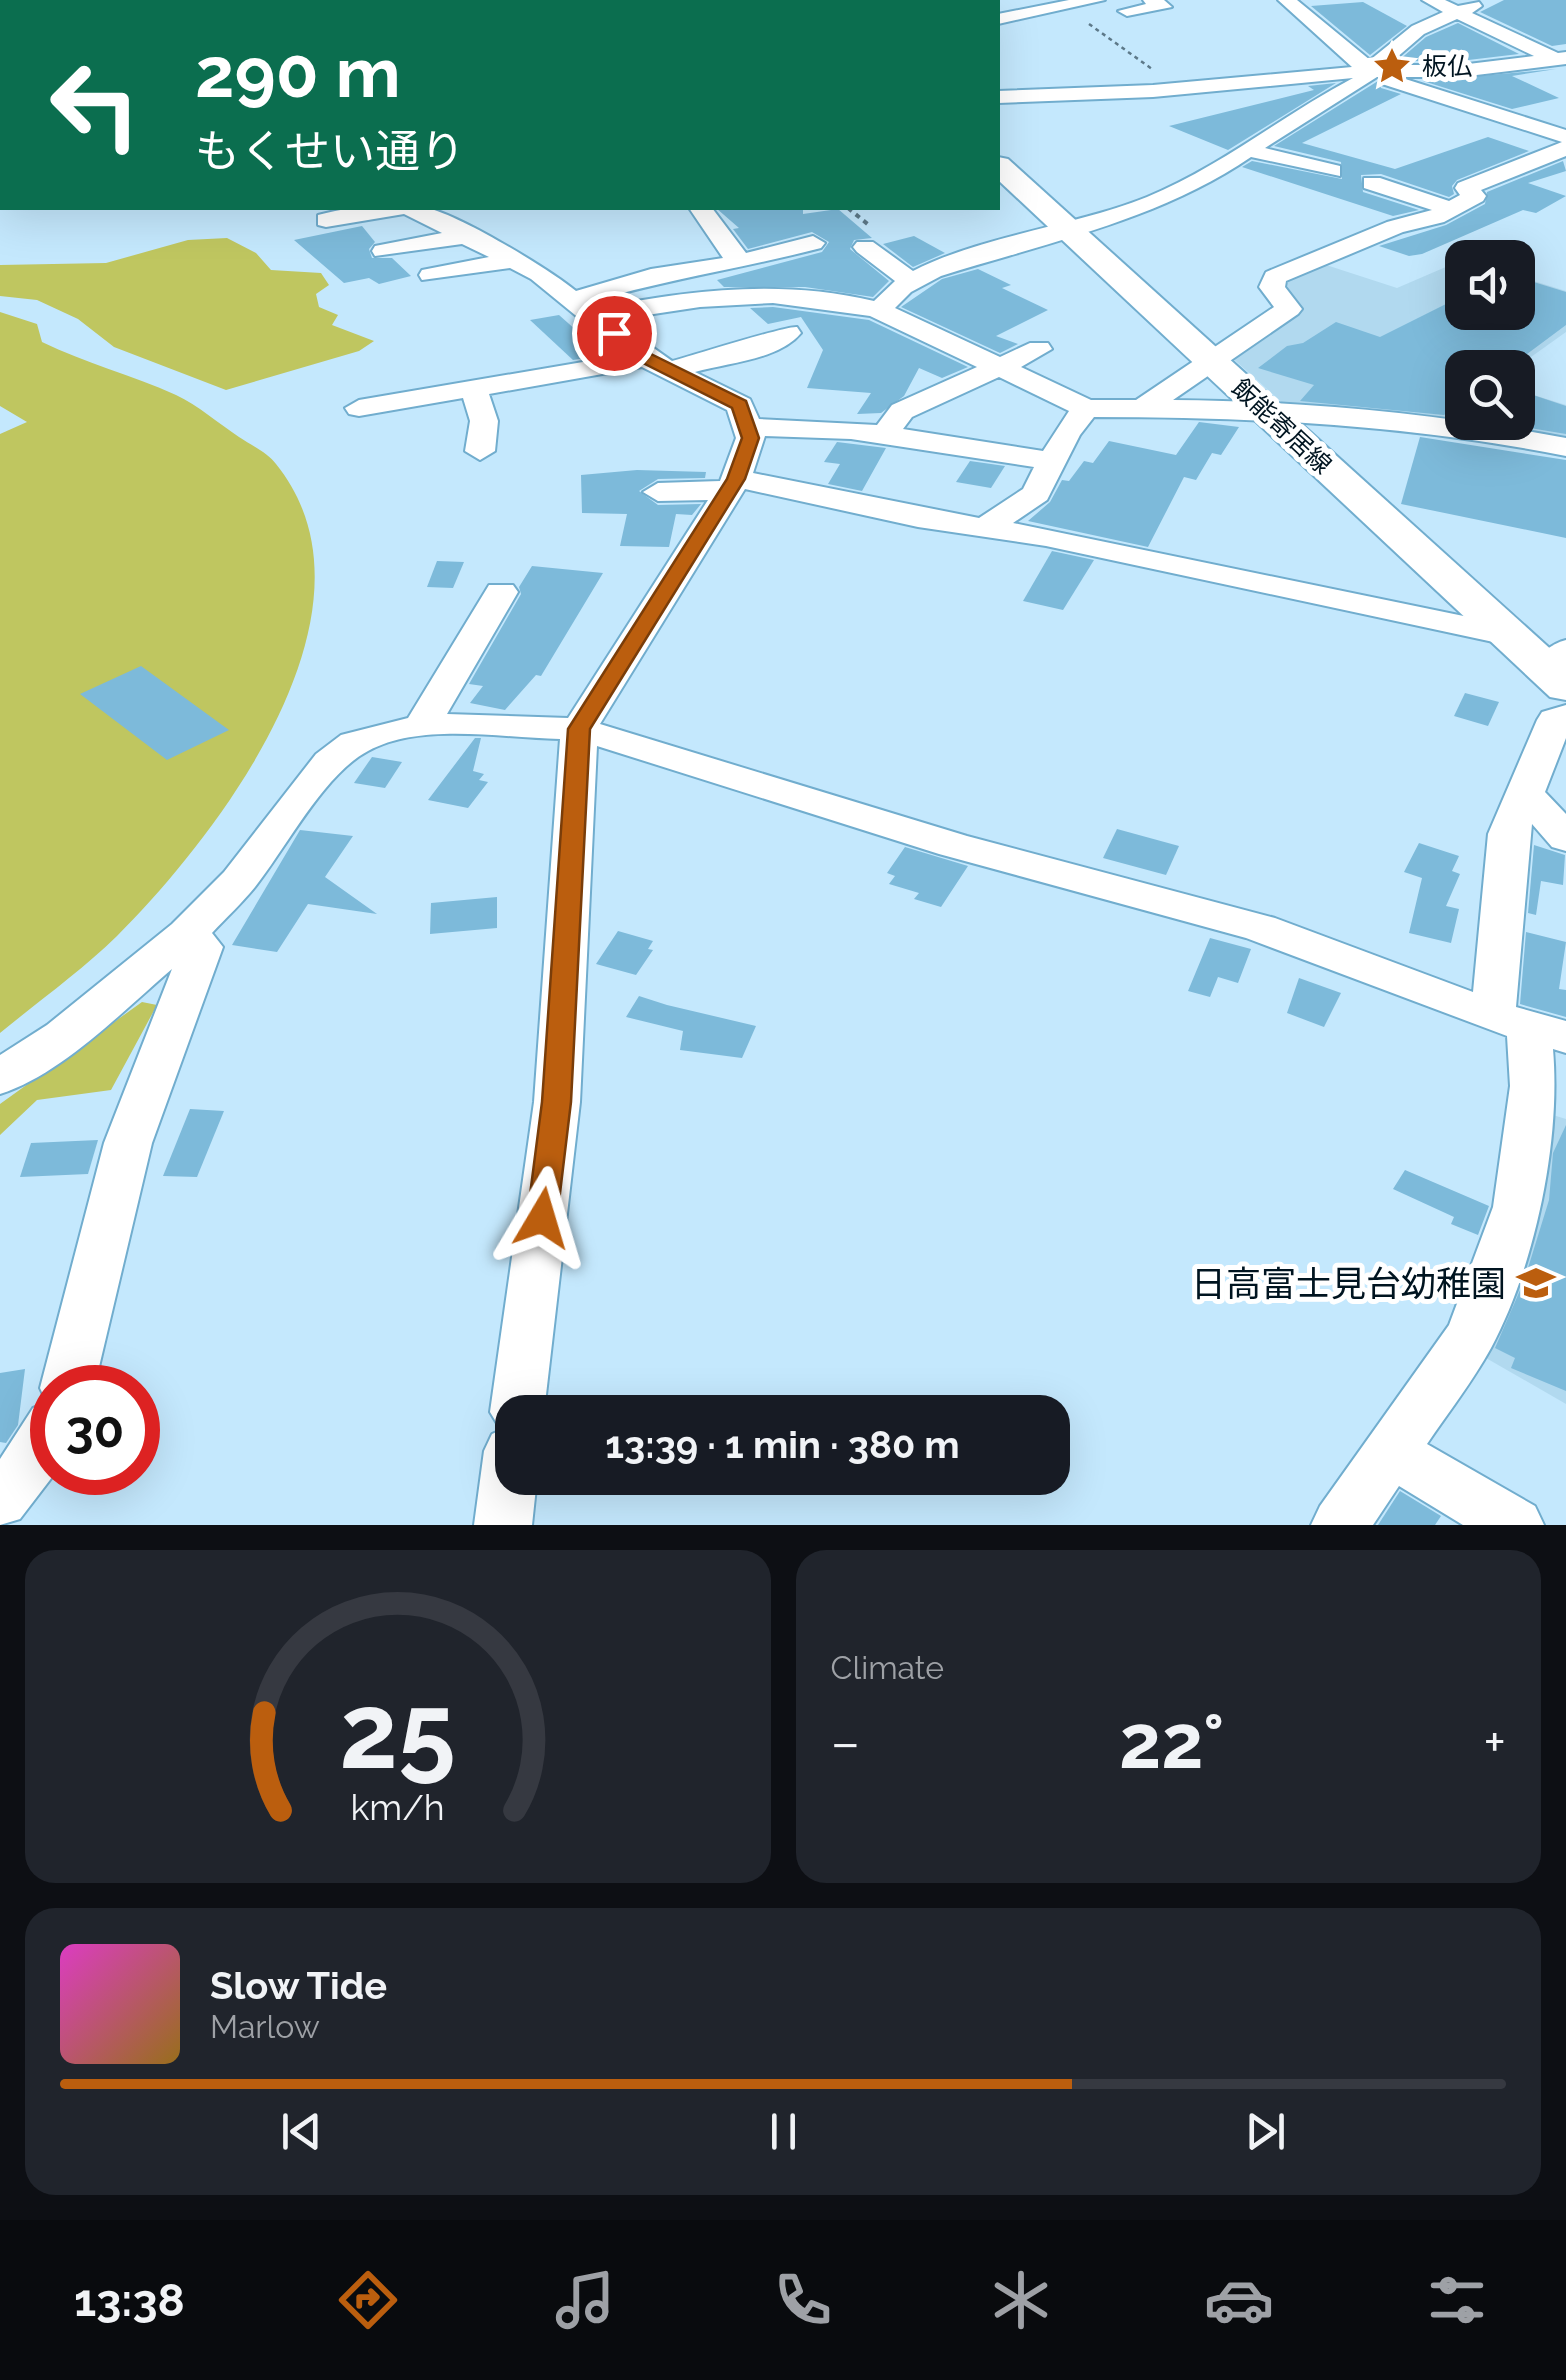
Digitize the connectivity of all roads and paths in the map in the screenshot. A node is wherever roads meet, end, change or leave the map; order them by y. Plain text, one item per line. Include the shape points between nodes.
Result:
1 (1096, 0) edge
2 (1152, 0) edge
3 (1287, 0) edge
4 (1431, 0) edge
5 (1490, 0) edge
6 (1060, 3) edge
7 (1128, 11) dead end
8 (1456, 12) junction
9 (1000, 18) edge
10 (1089, 24) dead end
11 (1562, 60) edge
12 (1372, 71) junction
13 (1181, 89) junction
14 (1000, 97) edge
15 (1566, 137) edge
16 (1566, 148) edge
17 (1248, 150) junction
18 (1000, 167) edge
19 (1332, 171) dead end
20 (1372, 183) dead end
21 (1452, 209) junction
22 (388, 210) edge
23 (414, 210) edge
24 (702, 210) edge
25 (849, 210) edge
26 (326, 220) dead end
27 (1068, 230) junction
28 (461, 237) junction
29 (871, 239) joint
30 (813, 243) dead end
31 (384, 251) dead end
32 (516, 260) junction
33 (736, 262) junction
34 (431, 275) dead end
35 (912, 282) junction
36 (585, 308) junction
37 (879, 310) junction
38 (788, 333) dead end
39 (1039, 349) dead end
40 (1210, 360) junction
41 (658, 364) junction
42 (999, 369) junction
43 (474, 390) junction
44 (359, 408) dead end
45 (1086, 408) junction
46 (1142, 408) junction
47 (1264, 409) junction
48 (750, 427) junction
49 (885, 435) junction
50 (1566, 447) edge
51 (480, 451) dead end
52 (1052, 461) junction
53 (732, 484) junction
54 (658, 492) dead end
55 (986, 527) junction
56 (501, 592) dead end
57 (1512, 636) junction
58 (1560, 668) edge
59 (1566, 716) edge
60 (421, 727) junction
61 (579, 729) junction
62 (1527, 796) junction
63 (1566, 838) edge
64 (188, 934) junction
65 (1530, 1027) edge
66 (0, 1077) edge
67 (72, 1365) edge
68 (519, 1395) edge
69 (1392, 1453) junction
70 (30, 1464) edge
71 (507, 1495) edge
72 (0, 1501) edge
73 (503, 1525) edge
74 (1340, 1525) edge
75 (1515, 1525) edge

1 - 6 street
2 - 7 street via 1163,7
3 - 12 street
4 - 8 street
5 - 8 street
6 - 9 street
8 - 11 street
8 - 12 street via 1418,30
10 - 13 path
11 - 12 street
12 - 13 street
12 - 15 street
12 - 17 street
13 - 14 street
16 - 21 street via 1466,188 1475,196
17 - 19 street
17 - 27 street via 1203,180
18 - 27 main road, 飯能寄居線
20 - 21 street
21 - 40 street via 1275,276 1272,287 1289,308
22 - 26 street
23 - 28 street
24 - 33 street
25 - 29 path
27 - 35 street
27 - 40 main road, 飯能寄居線
28 - 31 street
28 - 32 street
29 - 35 street
30 - 33 street
32 - 34 street
32 - 36 street
33 - 36 street via 651,276
35 - 37 street
36 - 37 street via 694,298 816,299
36 - 41 street
37 - 42 street
38 - 41 street via 766,345
39 - 42 street
40 - 46 street
40 - 47 main road, 飯能寄居線
41 - 43 street
41 - 48 street via 731,398
42 - 45 street
42 - 49 street via 902,411
43 - 44 street
43 - 51 street via 484,421
45 - 46 street
45 - 52 street
46 - 47 street
47 - 50 street via 1473,428
47 - 57 main road, 飯能寄居線
48 - 49 street
48 - 53 street
49 - 52 street
52 - 55 street via 1036,494
53 - 54 street
53 - 55 street via 810,491
53 - 61 street
55 - 57 street
56 - 60 street
57 - 58 main road, 飯能寄居線
59 - 62 street via 1555,720
60 - 61 street
60 - 64 street via 354,743 329,762 238,881
61 - 65 street via 952,845 1260,928
61 - 68 street via 556,1102
62 - 63 street
62 - 65 street via 1508,834
64 - 66 street via 63,1036
64 - 67 street via 202,947 128,1143
65 - 69 street via 1533,1086 1518,1208 1471,1335
69 - 74 street
69 - 75 street
70 - 72 street
71 - 73 street

